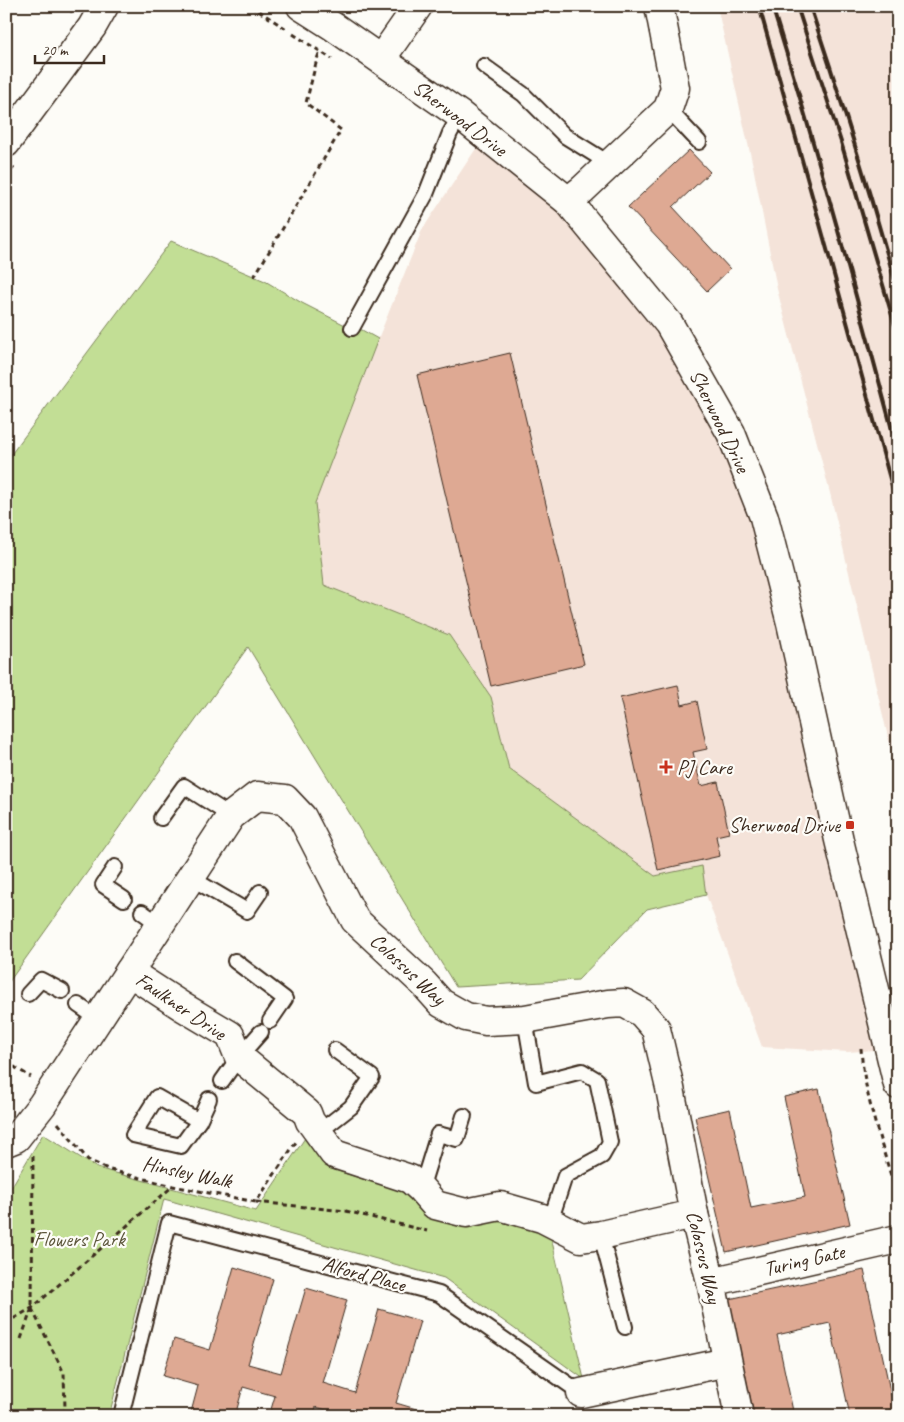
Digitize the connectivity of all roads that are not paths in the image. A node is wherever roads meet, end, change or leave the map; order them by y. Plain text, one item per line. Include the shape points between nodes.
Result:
1 (104, 6) edge
2 (301, 6) edge
3 (418, 6) edge
4 (659, 6) edge
5 (381, 59) junction
6 (484, 66) dead end
7 (668, 109) junction
8 (460, 115) junction
9 (699, 142) dead end
10 (6, 143) edge
11 (610, 164) junction
12 (568, 201) junction
13 (352, 328) dead end
14 (231, 816) junction
15 (161, 818) dead end
16 (115, 867) dead end
17 (191, 878) junction
18 (260, 892) dead end
19 (124, 899) dead end
20 (235, 960) dead end
21 (129, 972) junction
22 (62, 991) dead end
23 (28, 994) dead end
24 (525, 1019) junction
25 (270, 1021) dead end
26 (261, 1032) dead end
27 (335, 1050) dead end
28 (239, 1057) junction
29 (222, 1081) dead end
30 (898, 1085) edge
31 (209, 1099) dead end
32 (464, 1116) dead end
33 (198, 1121) junction
34 (314, 1126) junction
35 (11, 1140) edge
36 (421, 1189) junction
37 (694, 1214) junction
38 (550, 1222) junction
39 (601, 1235) junction
40 (898, 1239) edge
41 (710, 1282) junction
42 (625, 1327) dead end
43 (727, 1362) junction
44 (580, 1392) joint
45 (121, 1416) edge
46 (739, 1416) edge

1 - 10 street
2 - 5 street, Sherwood Drive
3 - 5 street
4 - 7 street via 676,88
5 - 8 street, Sherwood Drive
6 - 11 lane via 523,94 565,136
7 - 9 lane
7 - 11 street
8 - 12 street, Sherwood Drive
8 - 13 lane via 426,194
11 - 12 street
12 - 30 street, Sherwood Drive via 669,324 731,432 764,517
14 - 15 lane via 184,786
14 - 17 street, Colossus Way
14 - 24 street, Colossus Way via 257,796 285,799 302,817 355,920 442,1003 466,1017 486,1021
16 - 19 lane via 103,884
17 - 18 lane via 247,911
17 - 21 street, Colossus Way via 151,918
20 - 25 lane via 285,999
21 - 28 street, Faulkner Drive via 230,1035
21 - 35 street, Colossus Way via 88,1012 42,1105
22 - 23 lane via 40,980
24 - 37 street, Colossus Way via 624,1004 642,1013 656,1029
24 - 38 lane via 536,1082 582,1071 597,1080 610,1142 602,1156 565,1176
26 - 28 lane
27 - 34 lane via 372,1077 351,1108
28 - 29 lane
28 - 34 street, Faulkner Drive via 306,1113
31 - 33 lane
32 - 36 lane via 457,1139 438,1134
33 - 33 lane via 180,1146 133,1136 157,1097
34 - 36 street, Faulkner Drive via 334,1154 410,1179
36 - 38 street, Faulkner Drive via 435,1204 466,1213 500,1206
37 - 39 street, Faulkner Drive
37 - 41 street, Colossus Way
38 - 39 street, Faulkner Drive via 581,1238
39 - 42 lane
40 - 41 street, Turing Gate
41 - 43 street, Colossus Way
43 - 44 street, Alford Place
43 - 46 street, Colossus Way
44 - 45 lane, Alford Place via 439,1294 169,1223

